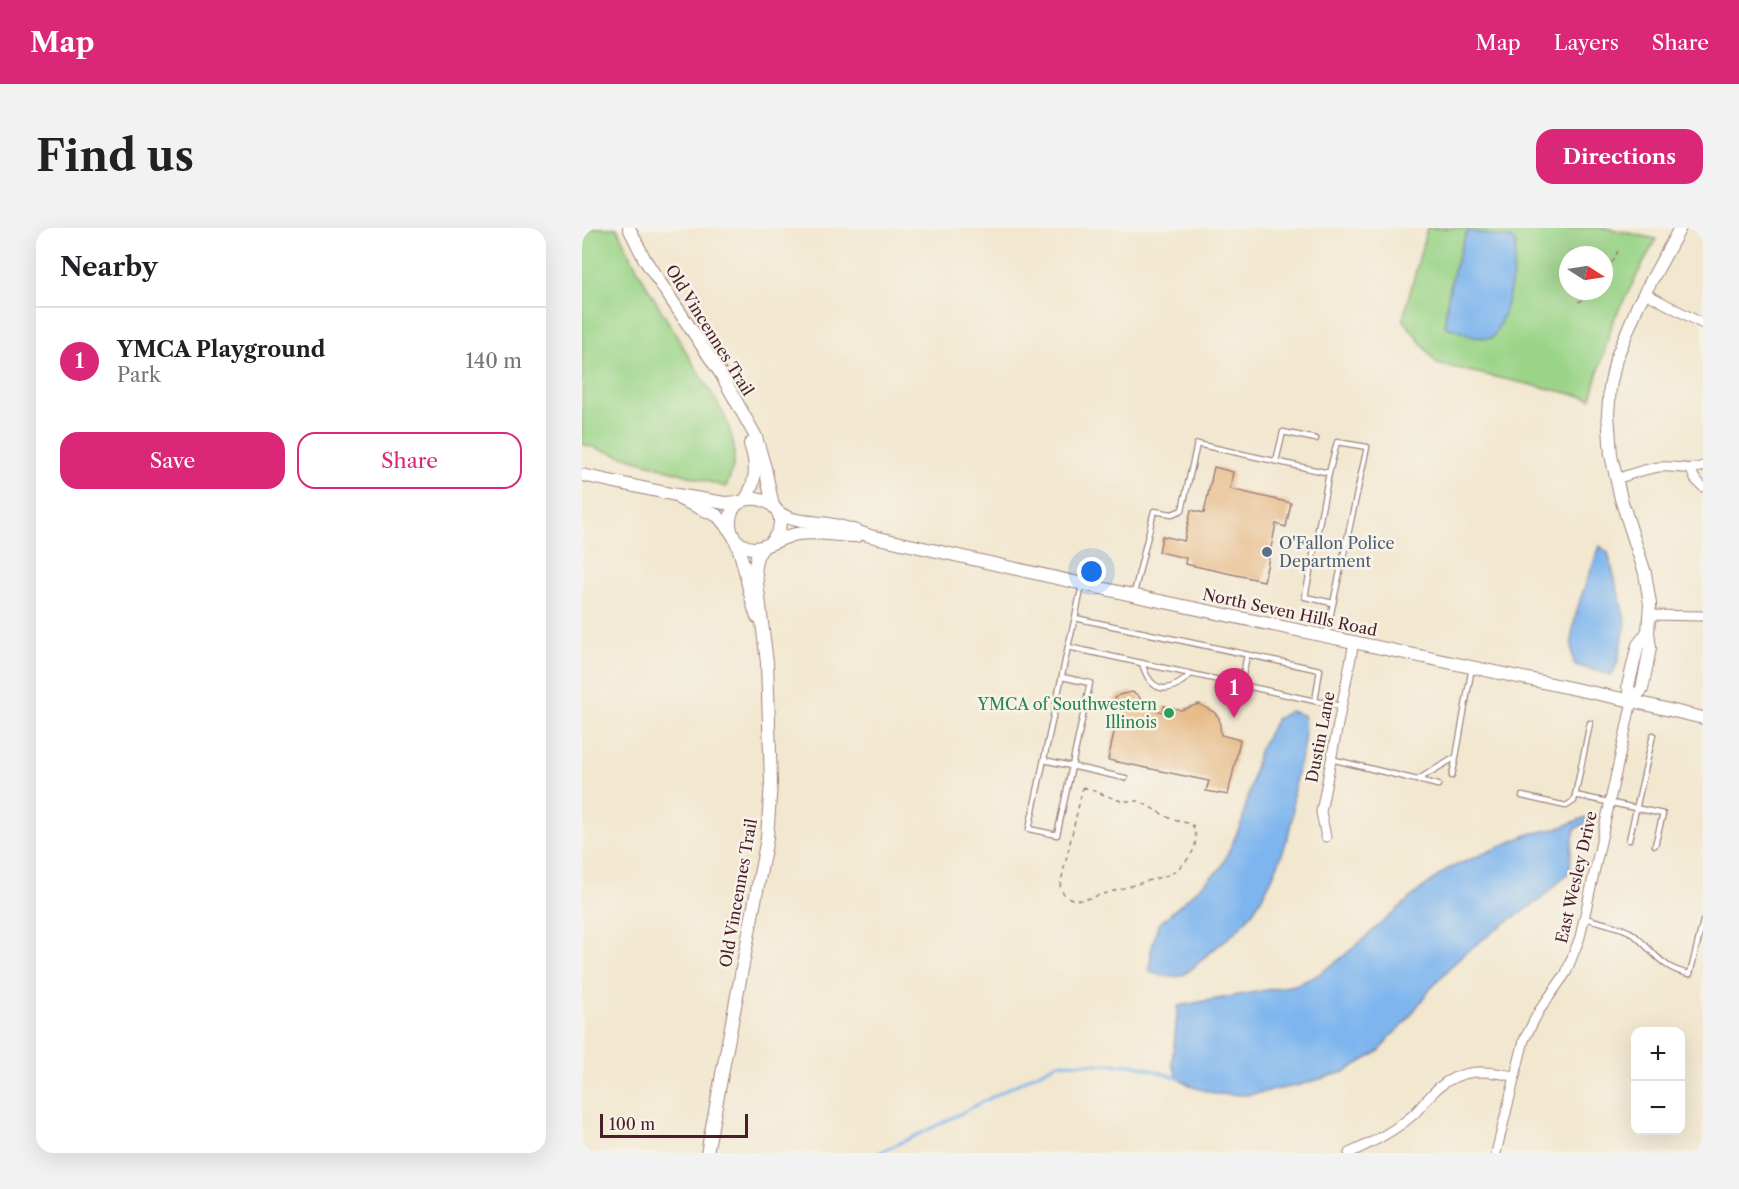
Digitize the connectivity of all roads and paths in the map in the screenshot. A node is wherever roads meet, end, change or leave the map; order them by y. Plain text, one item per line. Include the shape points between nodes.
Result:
1 (629, 228) edge
2 (1680, 228) edge
3 (1620, 247) dead end
4 (1613, 261) edge
5 (1645, 293) junction
6 (1583, 300) edge
7 (1578, 302) dead end
8 (1703, 324) edge
9 (745, 419) junction
10 (1316, 439) dead end
11 (1276, 461) junction
12 (1703, 466) edge
13 (1691, 470) junction
14 (1329, 472) junction
15 (582, 475) edge
16 (1617, 479) junction
17 (1703, 487) edge
18 (671, 494) junction
19 (743, 501) junction
20 (776, 509) junction
21 (734, 536) junction
22 (870, 536) junction
23 (768, 544) junction
24 (1083, 583) junction
25 (1134, 595) junction
26 (1333, 603) junction
27 (1650, 615) junction
28 (1703, 616) edge
29 (1075, 618) junction
30 (764, 635) junction
31 (1326, 636) junction
32 (1354, 642) junction
33 (1068, 647) junction
34 (1247, 655) junction
35 (1142, 663) junction
36 (1472, 667) junction
37 (1191, 674) junction
38 (1062, 676) junction
39 (1241, 685) junction
40 (1315, 701) junction
41 (1632, 701) junction
42 (1341, 706) junction
43 (1703, 718) edge
44 (1590, 723) dead end
45 (1653, 735) dead end
46 (1456, 757) junction
47 (1331, 759) junction
48 (1044, 760) junction
49 (1072, 766) junction
50 (1452, 776) dead end
51 (1125, 778) dead end
52 (1417, 780) junction
53 (1438, 785) dead end
54 (1083, 787) joint
55 (1575, 795) junction
56 (1522, 796) dead end
57 (1610, 802) junction
58 (1637, 807) junction
59 (1326, 837) dead end
60 (1629, 840) dead end
61 (1655, 845) dead end
62 (1584, 918) junction
63 (1703, 921) edge
64 (1514, 1076) junction
65 (707, 1153) edge
66 (1349, 1153) edge
67 (1496, 1153) edge

1 - 9 street, Old Vincennes Trail
2 - 5 street, East Wesley Drive
3 - 4 path
5 - 8 street
5 - 16 street, East Wesley Drive via 1616,359 1610,387 1611,455
6 - 7 path
9 - 19 street, Old Vincennes Trail via 756,468 754,485
9 - 20 street, Old Vincennes Trail via 761,451
10 - 11 lane via 1283,432
11 - 14 lane
11 - 25 lane via 1197,444 1182,510 1172,514 1154,511
12 - 13 street
13 - 16 street via 1659,467
13 - 17 street
14 - 26 lane via 1305,597
14 - 26 lane via 1336,442 1367,447
15 - 18 street
16 - 27 street, East Wesley Drive via 1645,573
18 - 19 street via 725,503
18 - 21 street via 717,516
19 - 20 street via 759,498
19 - 21 street via 730,517
20 - 22 street, North Seven Hills Road via 784,517 826,523
20 - 23 street via 780,528
21 - 23 street via 748,547
21 - 30 street, Old Vincennes Trail via 745,566 750,601
22 - 23 street, North Seven Hills Road via 798,534
22 - 24 street, North Seven Hills Road
23 - 30 street, Old Vincennes Trail via 757,556 755,566
24 - 25 street, North Seven Hills Road
24 - 29 lane
25 - 31 street, North Seven Hills Road
26 - 31 lane
27 - 28 street
27 - 41 street, East Wesley Drive via 1650,648 1642,689
29 - 33 lane
29 - 34 lane
30 - 65 street, Old Vincennes Trail via 771,783 767,837
31 - 32 street, North Seven Hills Road
32 - 36 street, North Seven Hills Road
32 - 42 street, Dustin Lane
33 - 35 lane
33 - 38 lane
34 - 39 lane
34 - 40 lane via 1320,670
35 - 37 lane
35 - 37 lane via 1150,682 1160,689 1172,688
36 - 41 street, North Seven Hills Road
36 - 46 lane
37 - 39 lane
38 - 48 lane
38 - 49 lane via 1090,682
39 - 40 lane
40 - 42 lane
41 - 43 street, North Seven Hills Road
41 - 57 street, East Wesley Drive
42 - 47 street, Dustin Lane
44 - 55 lane
45 - 58 lane
46 - 50 lane
46 - 52 lane
47 - 52 lane
47 - 59 street, Dustin Lane via 1321,812
48 - 49 lane
48 - 49 lane via 1029,829 1057,835
49 - 51 lane
52 - 53 lane
54 - 54 path via 1060,886 1069,899 1083,900 1171,874 1183,866 1195,848 1192,824 1173,820 1139,801 1121,801
55 - 56 lane via 1574,801 1566,806
55 - 57 lane
57 - 58 lane
57 - 62 street, East Wesley Drive
58 - 60 lane
58 - 61 lane via 1662,814
62 - 63 lane via 1632,933 1674,971 1690,974
62 - 64 street, East Wesley Drive via 1573,957 1558,987 1531,1025
64 - 66 street via 1476,1071 1451,1078 1389,1134
64 - 67 street, East Wesley Drive

